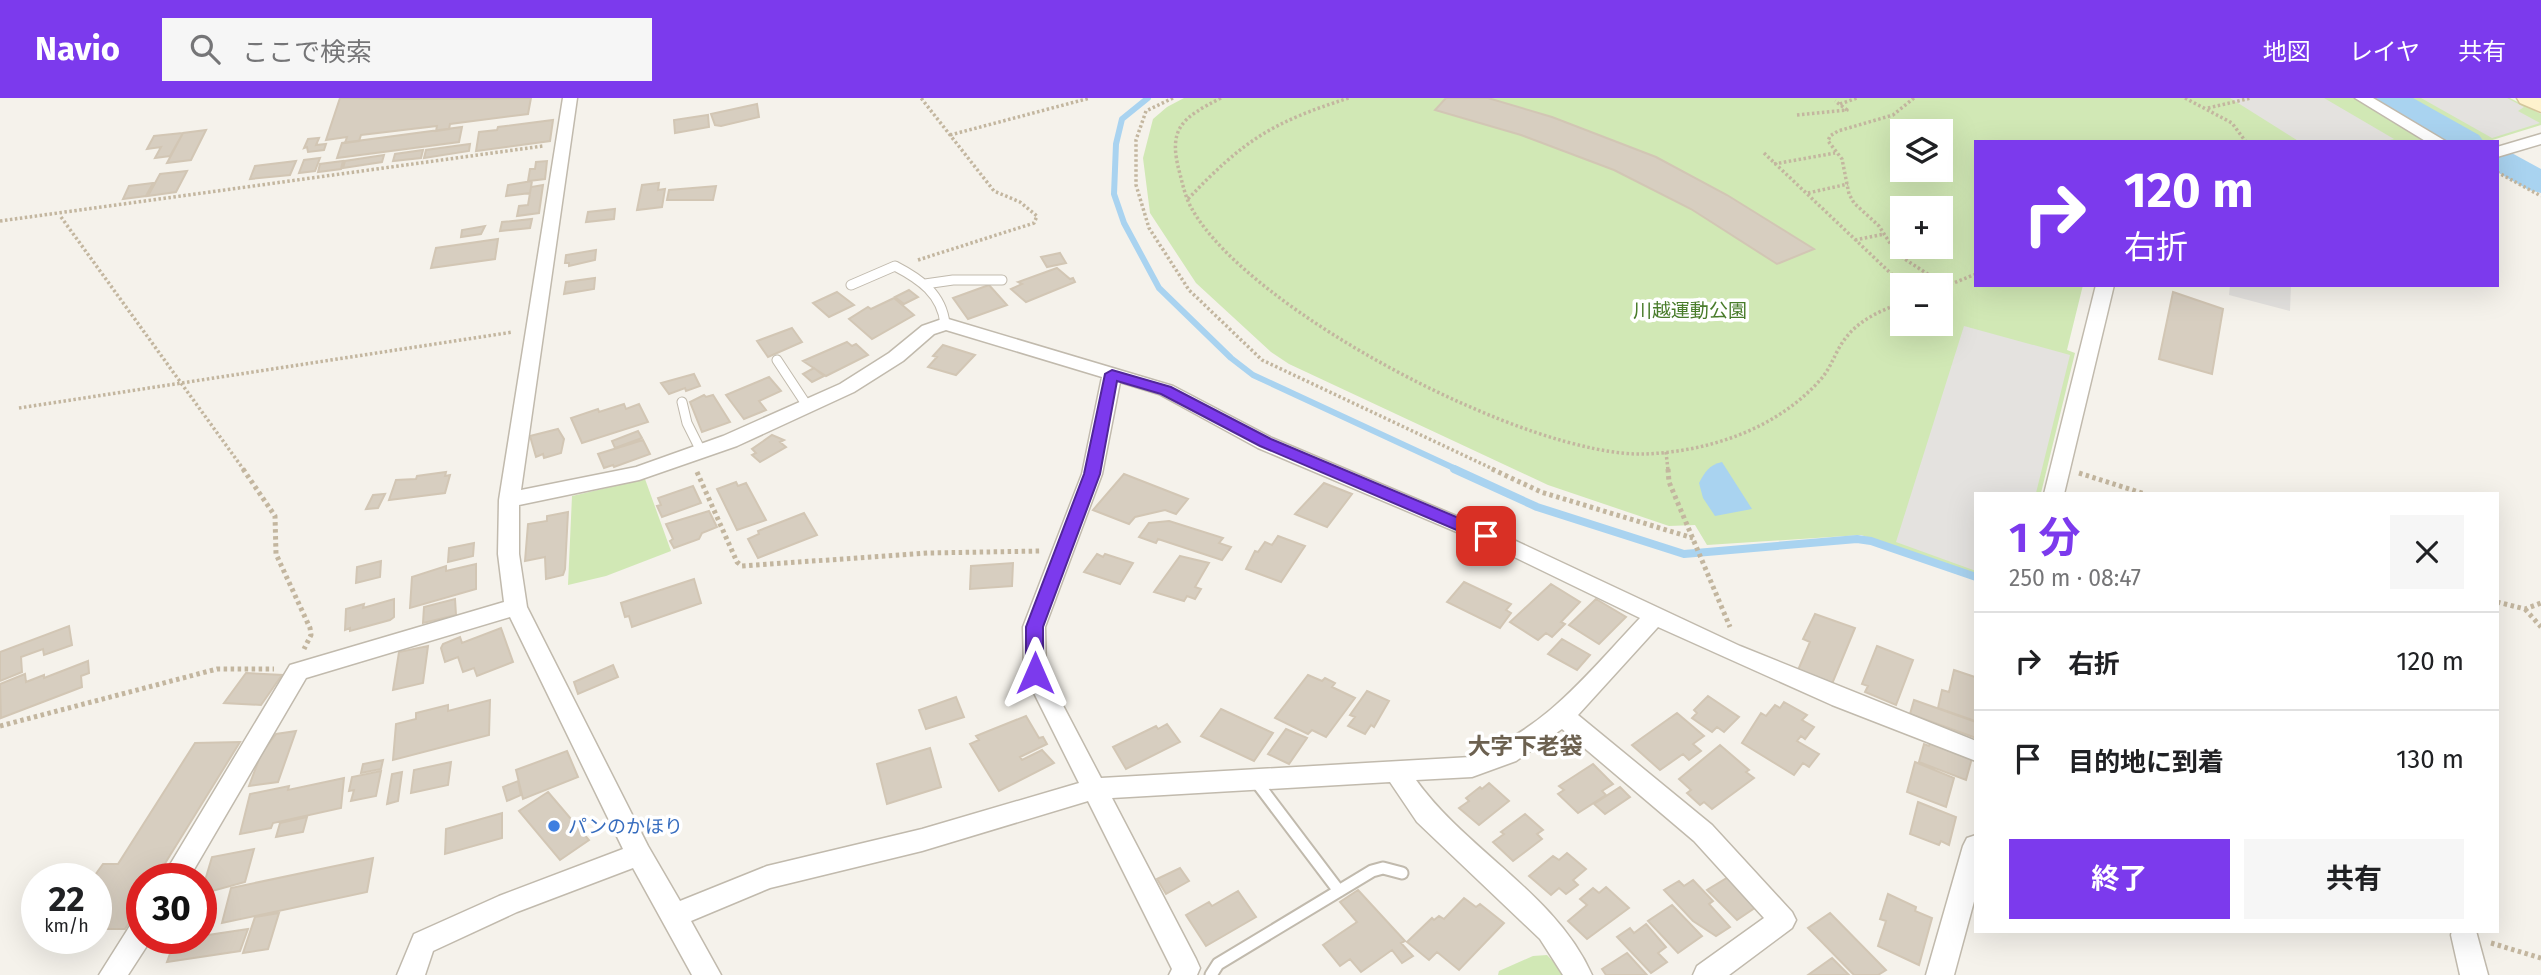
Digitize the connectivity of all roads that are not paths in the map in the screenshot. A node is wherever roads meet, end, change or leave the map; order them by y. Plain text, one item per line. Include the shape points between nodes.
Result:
1 (570, 98) edge
2 (2362, 98) edge
3 (2528, 98) edge
4 (2541, 105) edge
5 (2541, 139) edge
6 (2436, 140) edge
7 (2503, 151) edge
8 (1002, 280) dead end
9 (925, 284) junction
10 (851, 285) dead end
11 (2105, 287) edge
12 (945, 324) junction
13 (777, 360) dead end
14 (1112, 374) junction
15 (682, 402) dead end
16 (808, 407) junction
17 (695, 453) junction
18 (2055, 492) edge
19 (509, 500) junction
20 (516, 607) junction
21 (1654, 617) junction
22 (1563, 716) junction
23 (1974, 750) edge
24 (1397, 773) junction
25 (1255, 780) junction
26 (1092, 789) junction
27 (1974, 853) edge
28 (639, 854) junction
29 (183, 863) edge
30 (1402, 873) dead end
31 (1339, 891) junction
32 (676, 915) junction
33 (2463, 935) road end
34 (127, 954) edge
35 (113, 975) edge
36 (411, 975) edge
37 (707, 975) edge
38 (1183, 975) edge
39 (1211, 975) edge
40 (1578, 975) edge
41 (1707, 975) edge
42 (1940, 975) edge
43 (2474, 975) edge

1 - 19 street
2 - 6 street
3 - 4 street
5 - 7 street
8 - 9 lane
9 - 10 lane via 895,266
9 - 12 lane via 945,314
11 - 18 street
12 - 14 street
12 - 16 street via 928,330 847,388
13 - 16 lane
14 - 21 street via 1166,390 1265,443 1511,547
14 - 26 street via 1092,474 1034,627 1035,673
15 - 17 lane
16 - 17 street
17 - 19 street via 639,473
19 - 20 street via 507,546
20 - 28 street
20 - 29 street via 298,671
21 - 22 street
21 - 23 street
22 - 24 street via 1507,754 1472,767
22 - 41 street via 1703,833 1783,920
24 - 25 street
24 - 40 street via 1426,814 1549,930
25 - 26 street
25 - 31 lane
26 - 32 street via 922,840 767,877
26 - 38 street via 1186,968
27 - 42 street
28 - 32 street
28 - 36 street via 508,904 423,943
30 - 31 lane via 1383,867
31 - 39 lane via 1218,964
32 - 37 street
33 - 43 street
34 - 35 street

